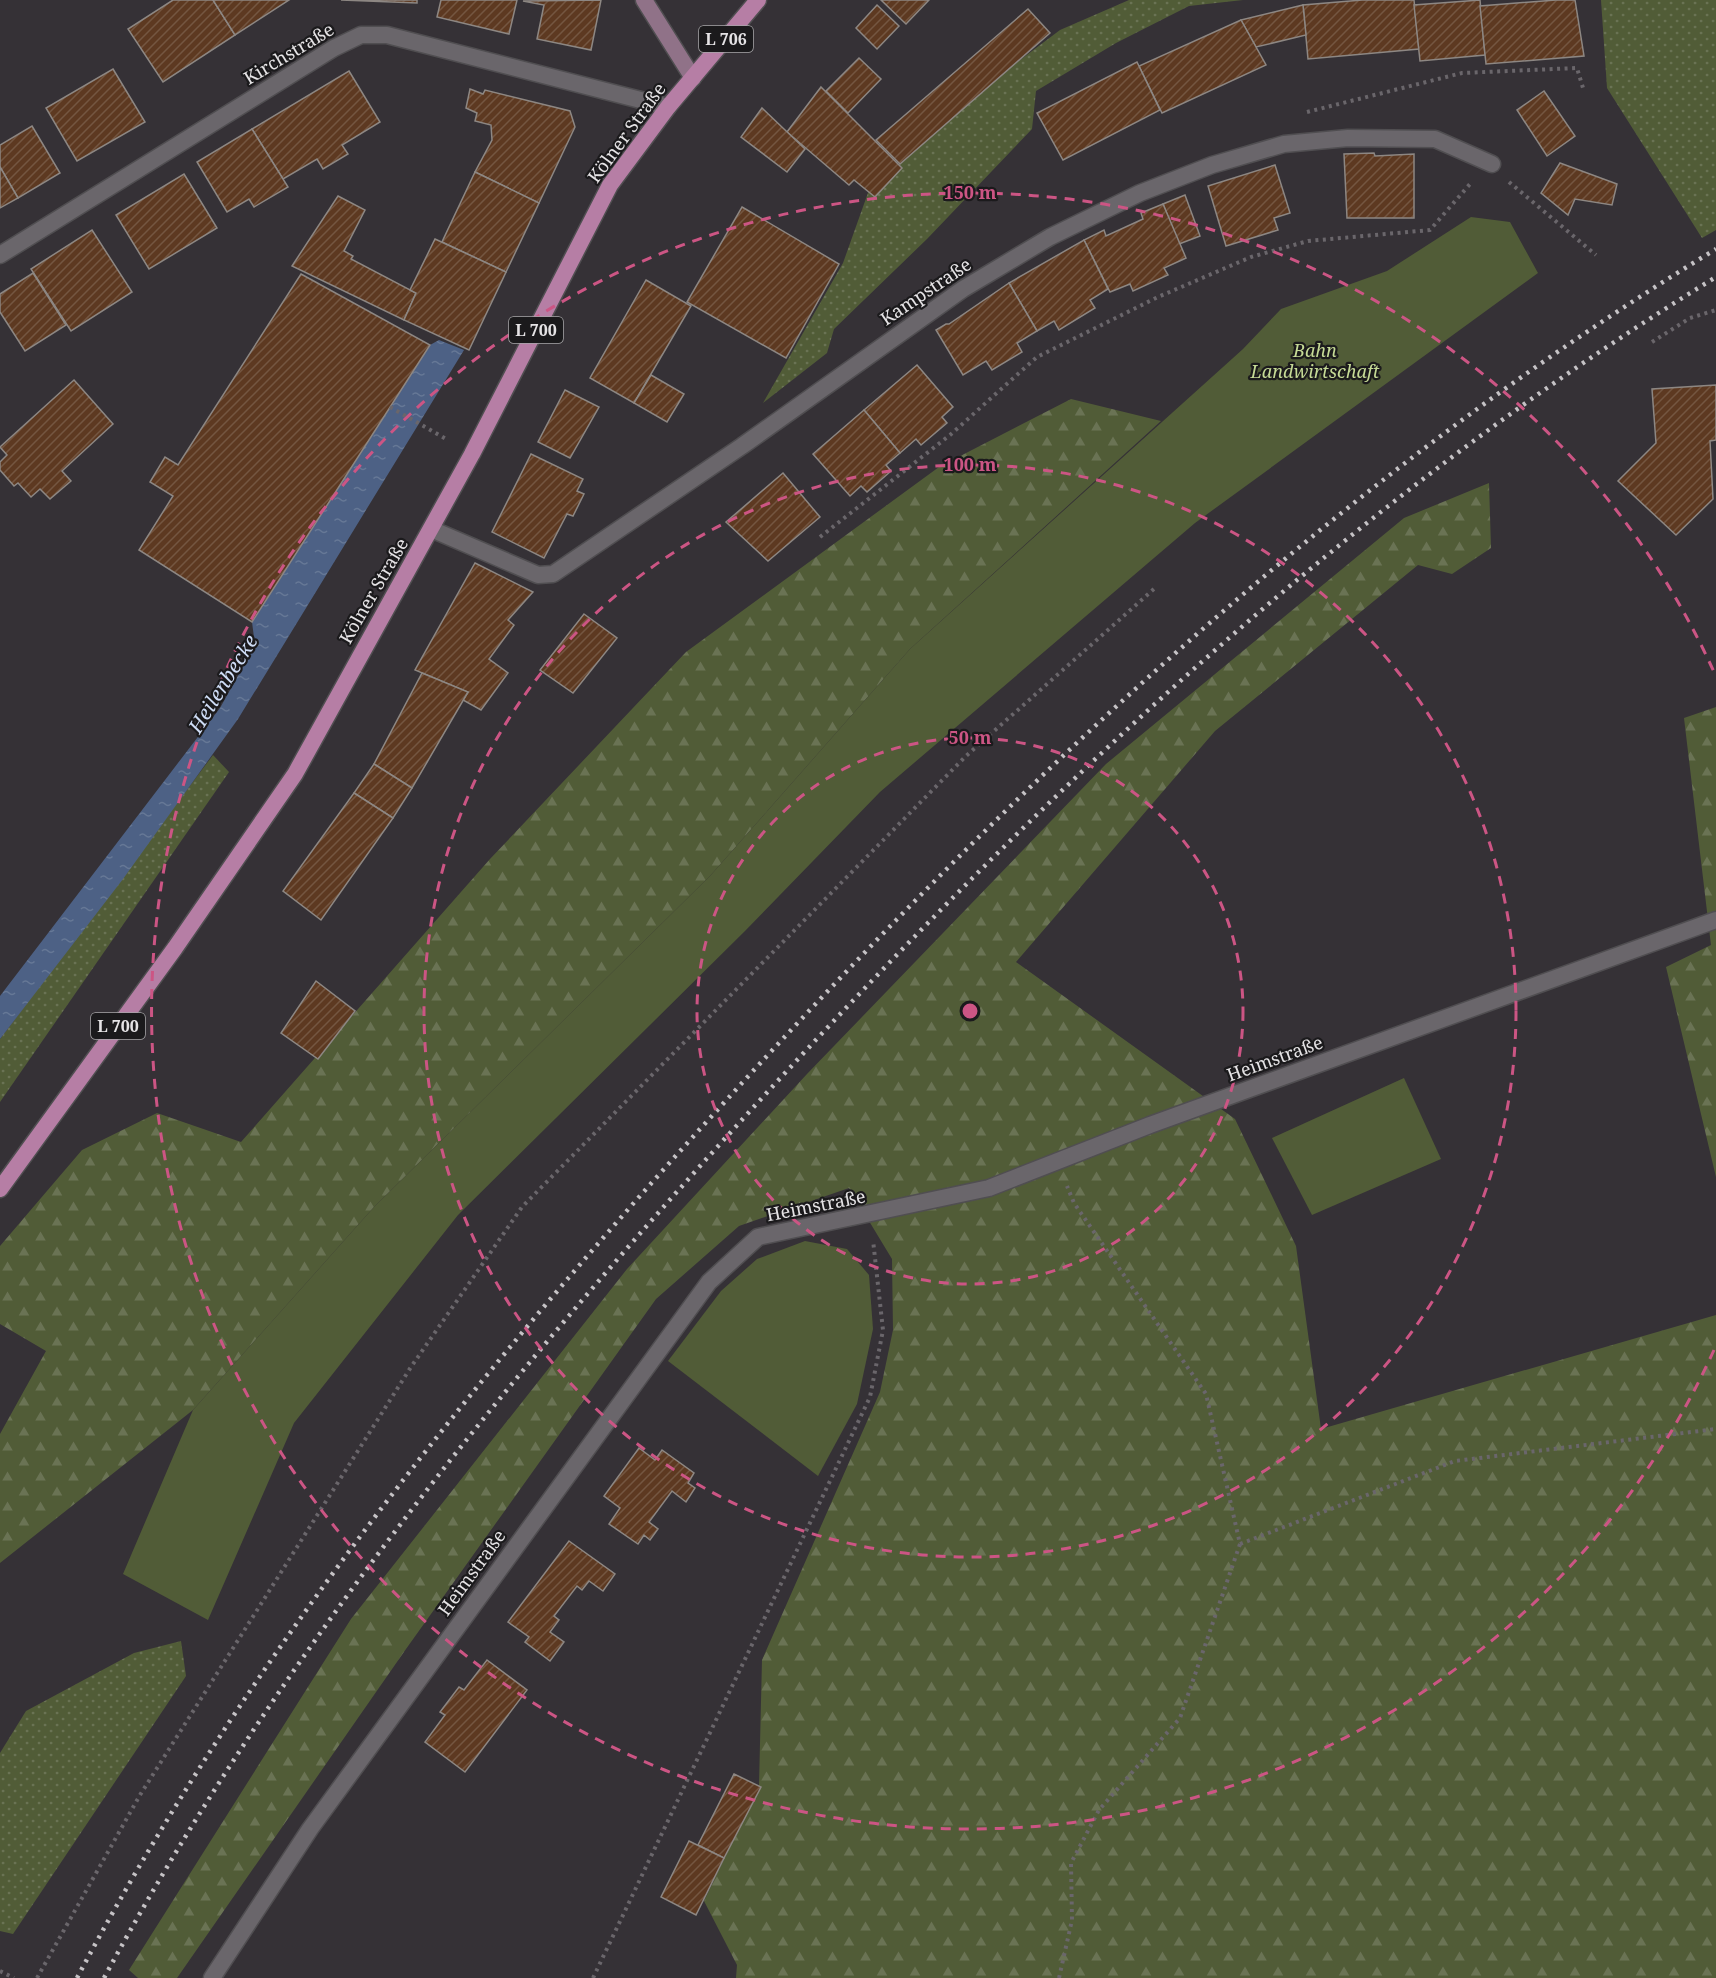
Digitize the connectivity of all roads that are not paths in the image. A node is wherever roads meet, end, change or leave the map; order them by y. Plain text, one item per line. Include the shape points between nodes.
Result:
1 (644, 0) edge
2 (758, 0) edge
3 (693, 78) junction
4 (668, 106) junction
5 (1492, 164) road end
6 (0, 255) edge
7 (431, 529) junction
8 (1716, 920) edge
9 (0, 1189) edge
10 (212, 1978) edge

1 - 3 main road
2 - 3 main road, Kölner Straße / L 706
3 - 4 main road, Kölner Straße / L 700
4 - 6 street, Kirchstraße via 387,35 361,35
4 - 7 main road, Kölner Straße / L 700 via 610,185
5 - 7 street, Kampstraße via 1435,140 1348,138 1284,144 1212,165 1140,193 1040,243 963,289 553,574 538,575
7 - 9 main road, Kölner Straße / L 700 via 295,774 175,948
8 - 10 street, Heimstraße via 989,1188 758,1237 709,1282 310,1829

